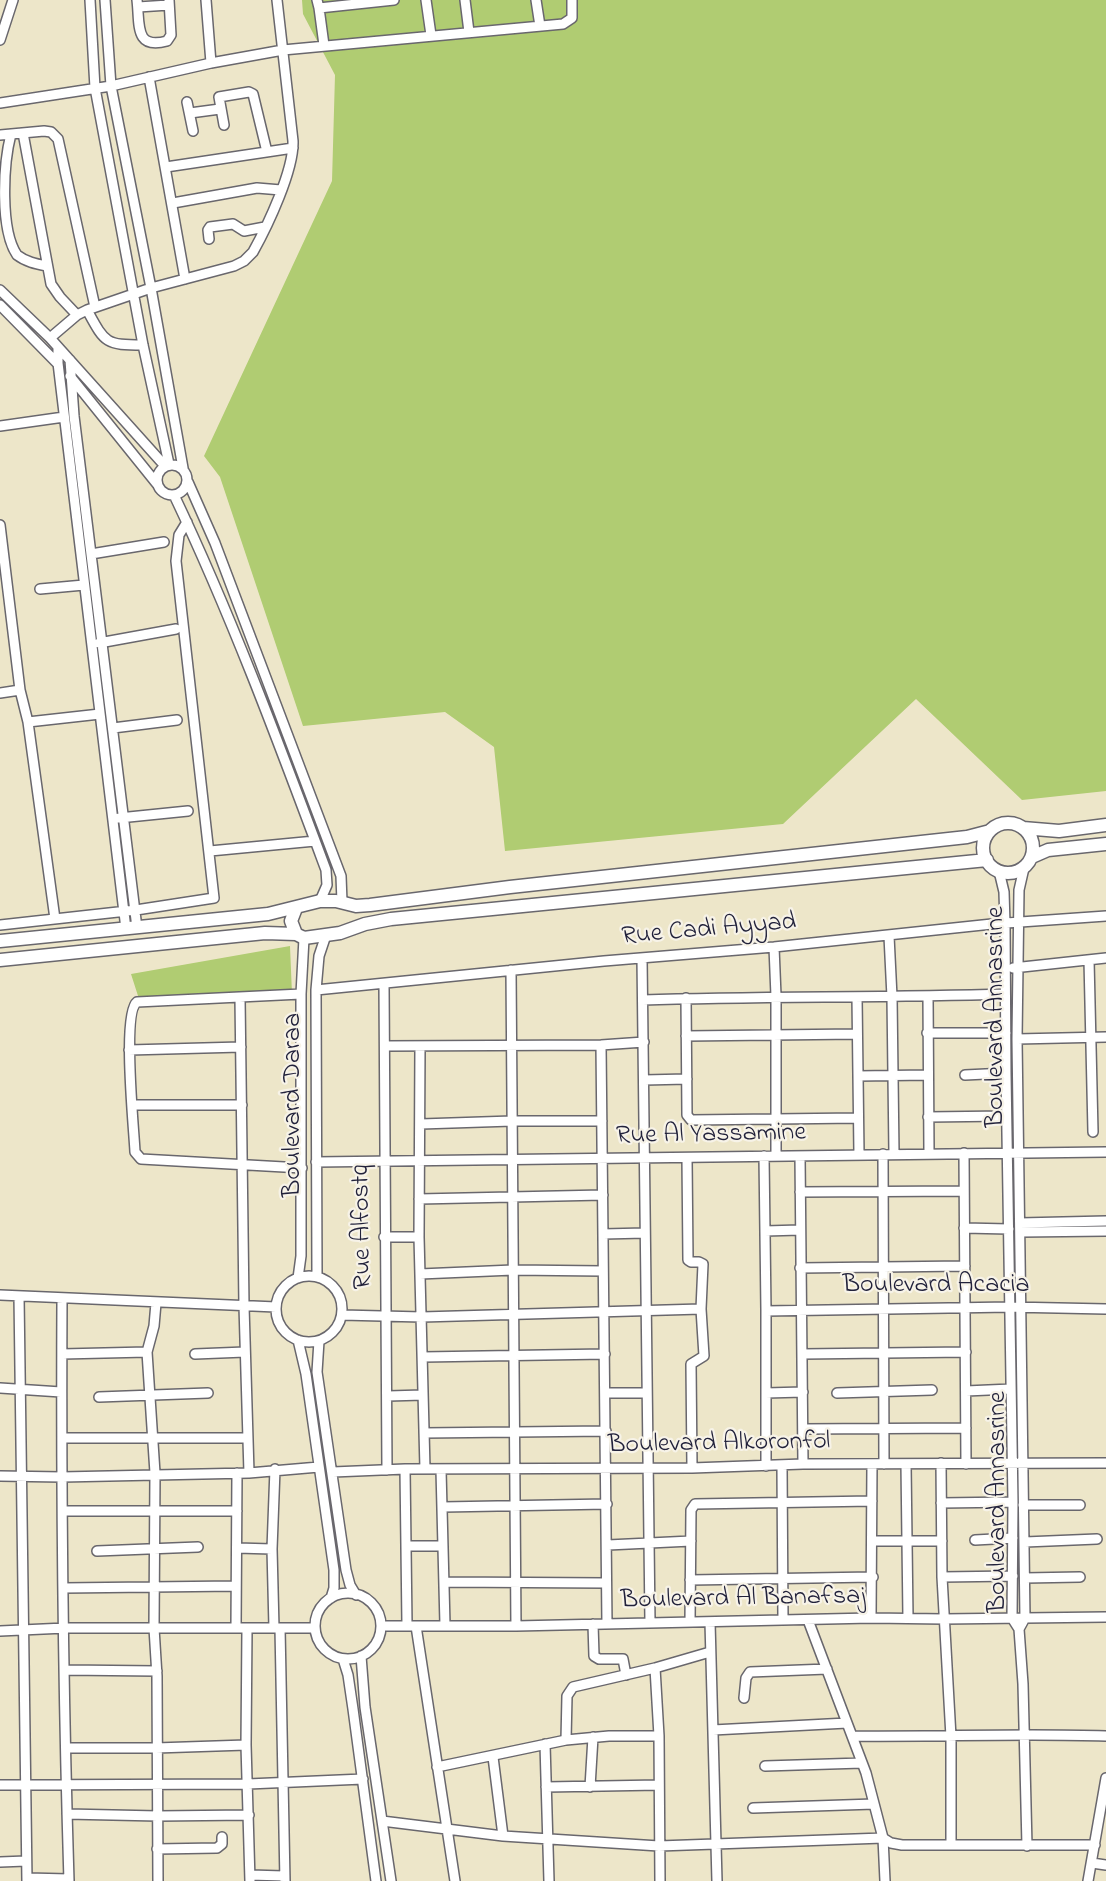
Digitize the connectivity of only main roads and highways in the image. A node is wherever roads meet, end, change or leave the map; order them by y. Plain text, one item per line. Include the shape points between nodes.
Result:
1 (1106, 825) edge
2 (1023, 828) junction
3 (990, 831) junction
4 (1106, 844) edge
5 (1032, 856) junction
6 (987, 860) junction
7 (356, 906) junction
8 (296, 908) junction
9 (355, 927) junction
10 (300, 936) junction
11 (0, 941) edge
12 (0, 960) edge

1 - 2 main road via 1059,831
2 - 3 main road via 1008,823
2 - 5 main road via 1032,840
3 - 6 main road via 984,846
3 - 7 main road via 968,837
4 - 5 main road via 1048,850
5 - 6 main road via 1023,868 1012,873 999,871
6 - 9 main road via 413,917
7 - 8 main road via 321,901
7 - 9 main road via 362,917
8 - 10 main road via 291,923
8 - 11 main road
9 - 10 main road via 345,932
10 - 12 main road via 265,933

